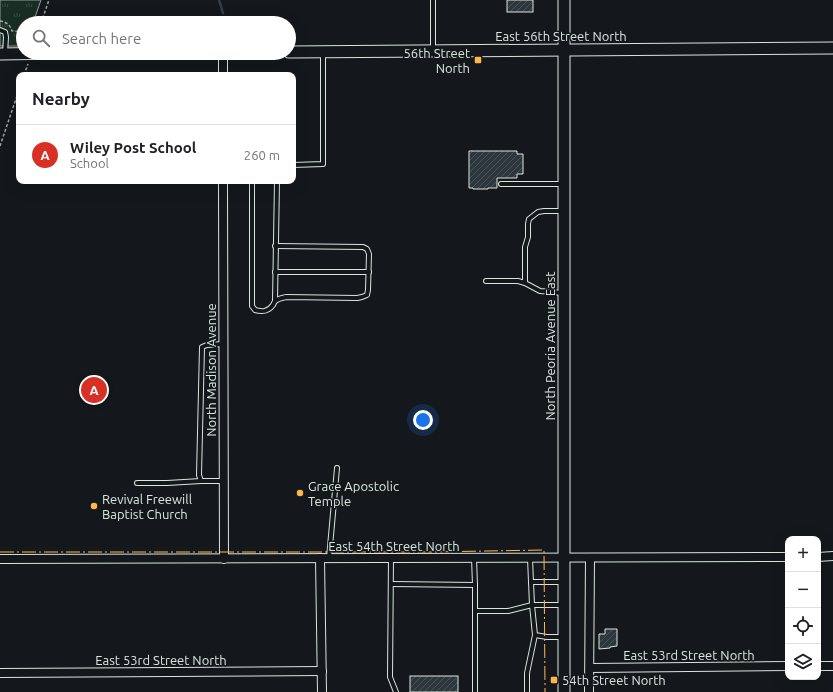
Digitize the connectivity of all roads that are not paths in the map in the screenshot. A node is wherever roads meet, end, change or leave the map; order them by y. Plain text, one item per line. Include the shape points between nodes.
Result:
1 (433, 0) edge
2 (564, 0) edge
3 (0, 30) edge
4 (833, 48) edge
5 (564, 50) junction
6 (434, 51) junction
7 (296, 52) edge
8 (323, 52) junction
9 (3, 54) edge
10 (16, 54) edge
11 (223, 60) edge
12 (223, 72) edge
13 (296, 165) edge
14 (223, 184) edge
15 (252, 184) edge
16 (277, 184) edge
17 (501, 184) dead end
18 (564, 184) junction
19 (564, 211) junction
20 (275, 246) junction
21 (275, 272) junction
22 (368, 272) junction
23 (486, 281) dead end
24 (525, 283) junction
25 (564, 293) junction
26 (275, 302) junction
27 (223, 344) junction
28 (338, 468) dead end
29 (201, 480) junction
30 (224, 481) junction
31 (137, 483) dead end
32 (833, 556) edge
33 (785, 557) edge
34 (821, 557) edge
35 (325, 558) junction
36 (391, 558) junction
37 (474, 558) junction
38 (530, 558) junction
39 (563, 558) junction
40 (590, 558) junction
41 (0, 559) edge
42 (224, 559) junction
43 (532, 582) junction
44 (563, 582) junction
45 (391, 584) junction
46 (475, 584) junction
47 (532, 605) junction
48 (563, 605) junction
49 (475, 611) junction
50 (534, 635) junction
51 (564, 637) junction
52 (785, 666) edge
53 (821, 666) edge
54 (833, 666) edge
55 (590, 668) junction
56 (322, 671) junction
57 (0, 673) edge
58 (322, 692) edge
59 (396, 692) edge
60 (474, 692) edge
61 (527, 692) edge
62 (564, 692) edge
63 (590, 692) edge

1 - 6 lane
2 - 5 main road, North Peoria Avenue East
3 - 9 lane via 5,32 6,37
4 - 5 main road, East 56th Street North
5 - 6 main road, East 56th Street North
5 - 18 main road, North Peoria Avenue East
6 - 8 main road, East 56th Street North
7 - 8 main road, East 56th Street North
8 - 13 lane via 323,164
9 - 10 main road
11 - 12 street
14 - 27 street, North Madison Avenue
15 - 26 lane via 252,306 255,310 267,310
16 - 20 lane
17 - 18 lane
18 - 19 main road, North Peoria Avenue East
19 - 24 lane via 538,212 529,219 525,247
19 - 25 main road, North Peoria Avenue East
20 - 21 lane
20 - 22 lane via 363,247 369,254
21 - 22 lane
21 - 26 lane
22 - 26 lane via 367,295 362,297 286,297
23 - 24 lane
24 - 25 lane via 540,291
25 - 39 main road, North Peoria Avenue East
27 - 29 lane via 207,344 202,347 199,475
27 - 30 street, North Madison Avenue
28 - 35 lane
29 - 30 lane
29 - 31 lane
30 - 42 street, North Madison Avenue
32 - 34 street
33 - 40 street, East 54th Street North
35 - 36 street, East 54th Street North
35 - 42 street, East 54th Street North
35 - 56 street
36 - 37 street, East 54th Street North
36 - 45 lane
37 - 38 street, East 54th Street North
37 - 46 lane
38 - 39 street, East 54th Street North
38 - 43 lane
39 - 40 street, East 54th Street North
39 - 44 main road, North Peoria Avenue East
40 - 55 street
41 - 42 street, East 54th Street North
43 - 44 lane
43 - 47 lane
44 - 48 main road, North Peoria Avenue East
45 - 46 lane
45 - 59 lane via 390,677
46 - 49 lane
47 - 48 lane
47 - 49 lane via 508,611
47 - 50 lane
48 - 51 main road, North Peoria Avenue East
49 - 60 lane
50 - 51 lane
50 - 61 lane via 527,673
51 - 62 main road, North Peoria Avenue East
52 - 55 street, East 53rd Street North
53 - 54 street
55 - 63 street
56 - 57 street, East 53rd Street North
56 - 58 street

